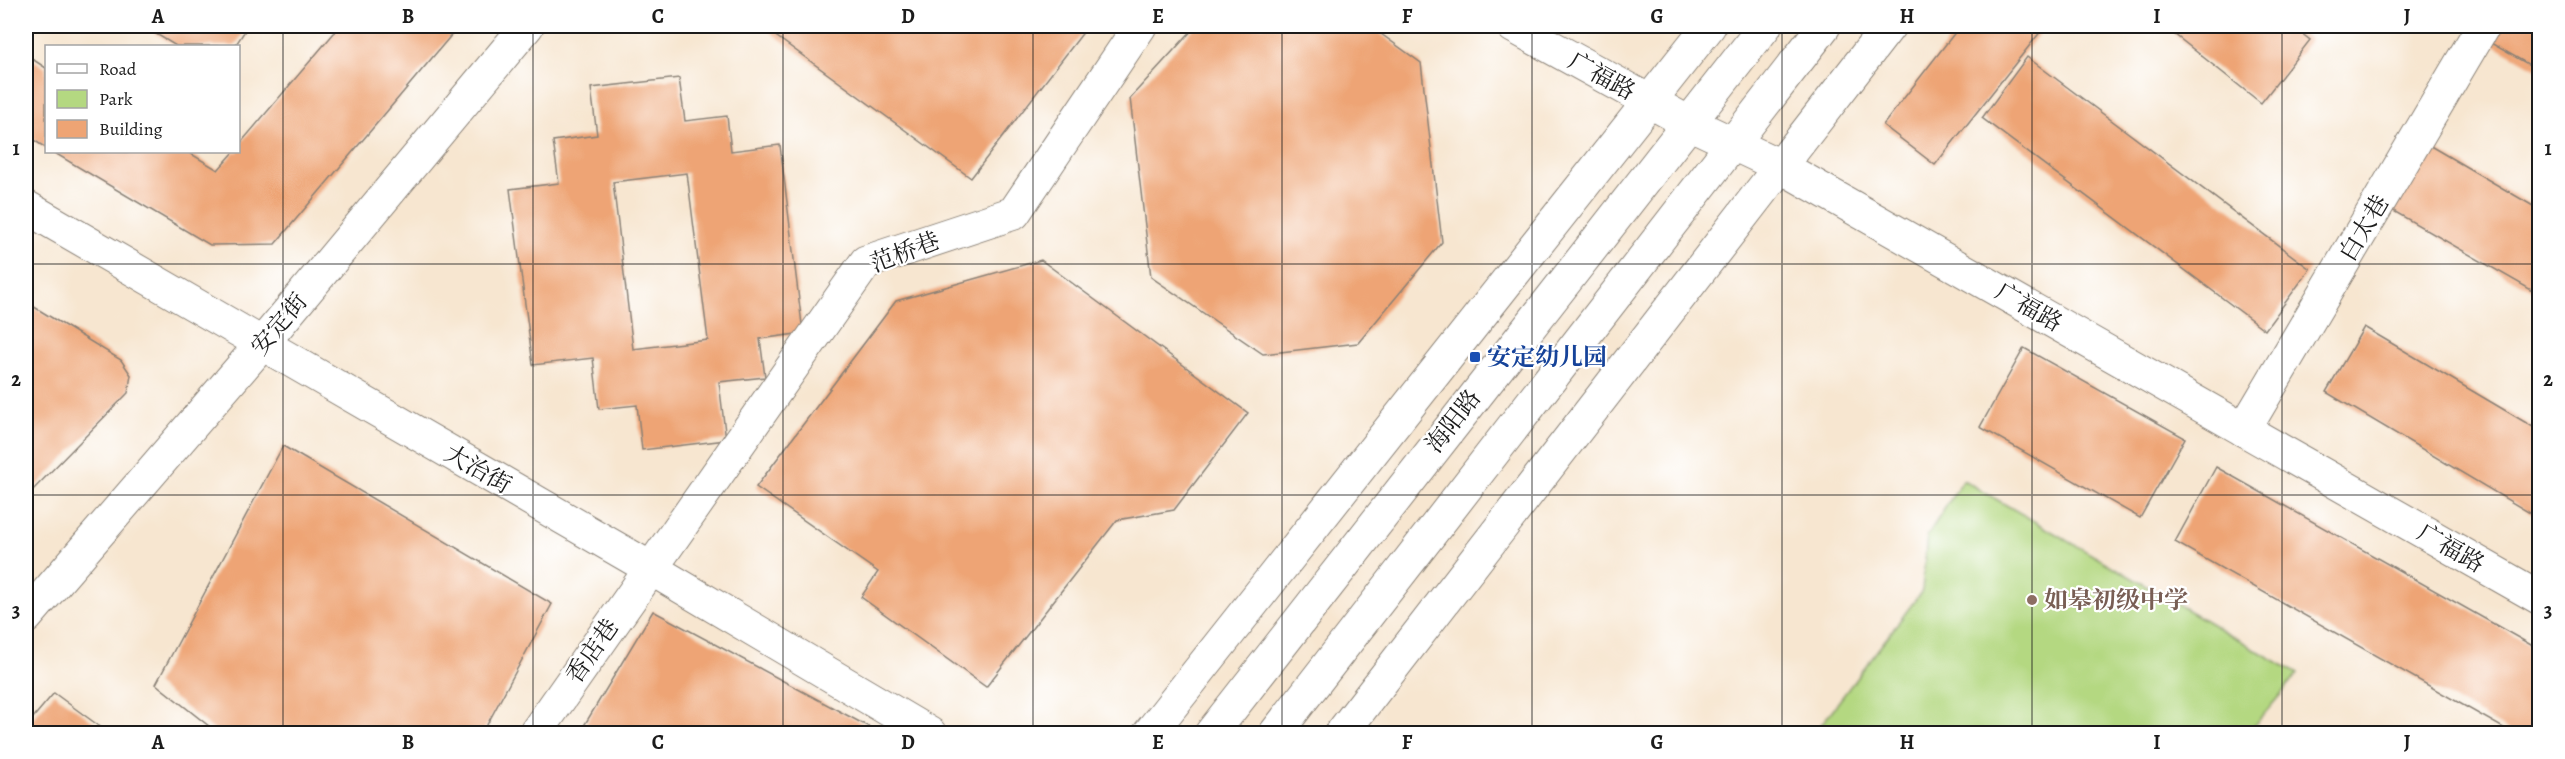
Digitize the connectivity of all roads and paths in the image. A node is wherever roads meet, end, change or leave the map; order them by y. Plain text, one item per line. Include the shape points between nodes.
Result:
1 (527, 26) edge
2 (1140, 26) edge
3 (1513, 26) edge
4 (1709, 26) edge
5 (1765, 26) edge
6 (1824, 26) edge
7 (1889, 26) edge
8 (2483, 26) edge
9 (1650, 103) junction
10 (1689, 123) junction
11 (1731, 143) junction
12 (1780, 166) junction
13 (26, 207) edge
14 (261, 345) junction
15 (2244, 430) junction
16 (650, 568) junction
17 (2540, 598) edge
18 (26, 617) edge
19 (535, 734) edge
20 (930, 734) edge
21 (1149, 734) edge
22 (1211, 734) edge
23 (1275, 734) edge
24 (1341, 734) edge

1 - 14 street, 安定街
2 - 16 street, 范桥巷 via 1014,213 866,262
3 - 9 street, 广福路
4 - 9 street
5 - 10 street, 海阳路
6 - 11 street, 海阳路
7 - 12 street
8 - 15 street, 白太巷
9 - 10 street, 广福路
9 - 21 street
10 - 11 street, 广福路
10 - 22 street, 海阳路
11 - 12 street, 广福路
11 - 23 street, 海阳路
12 - 15 street, 广福路
12 - 24 street
13 - 14 street, 大治街
14 - 16 street, 大治街
14 - 18 street, 安定街
15 - 17 street, 广福路
16 - 19 street, 香店巷
16 - 20 street, 大治街

